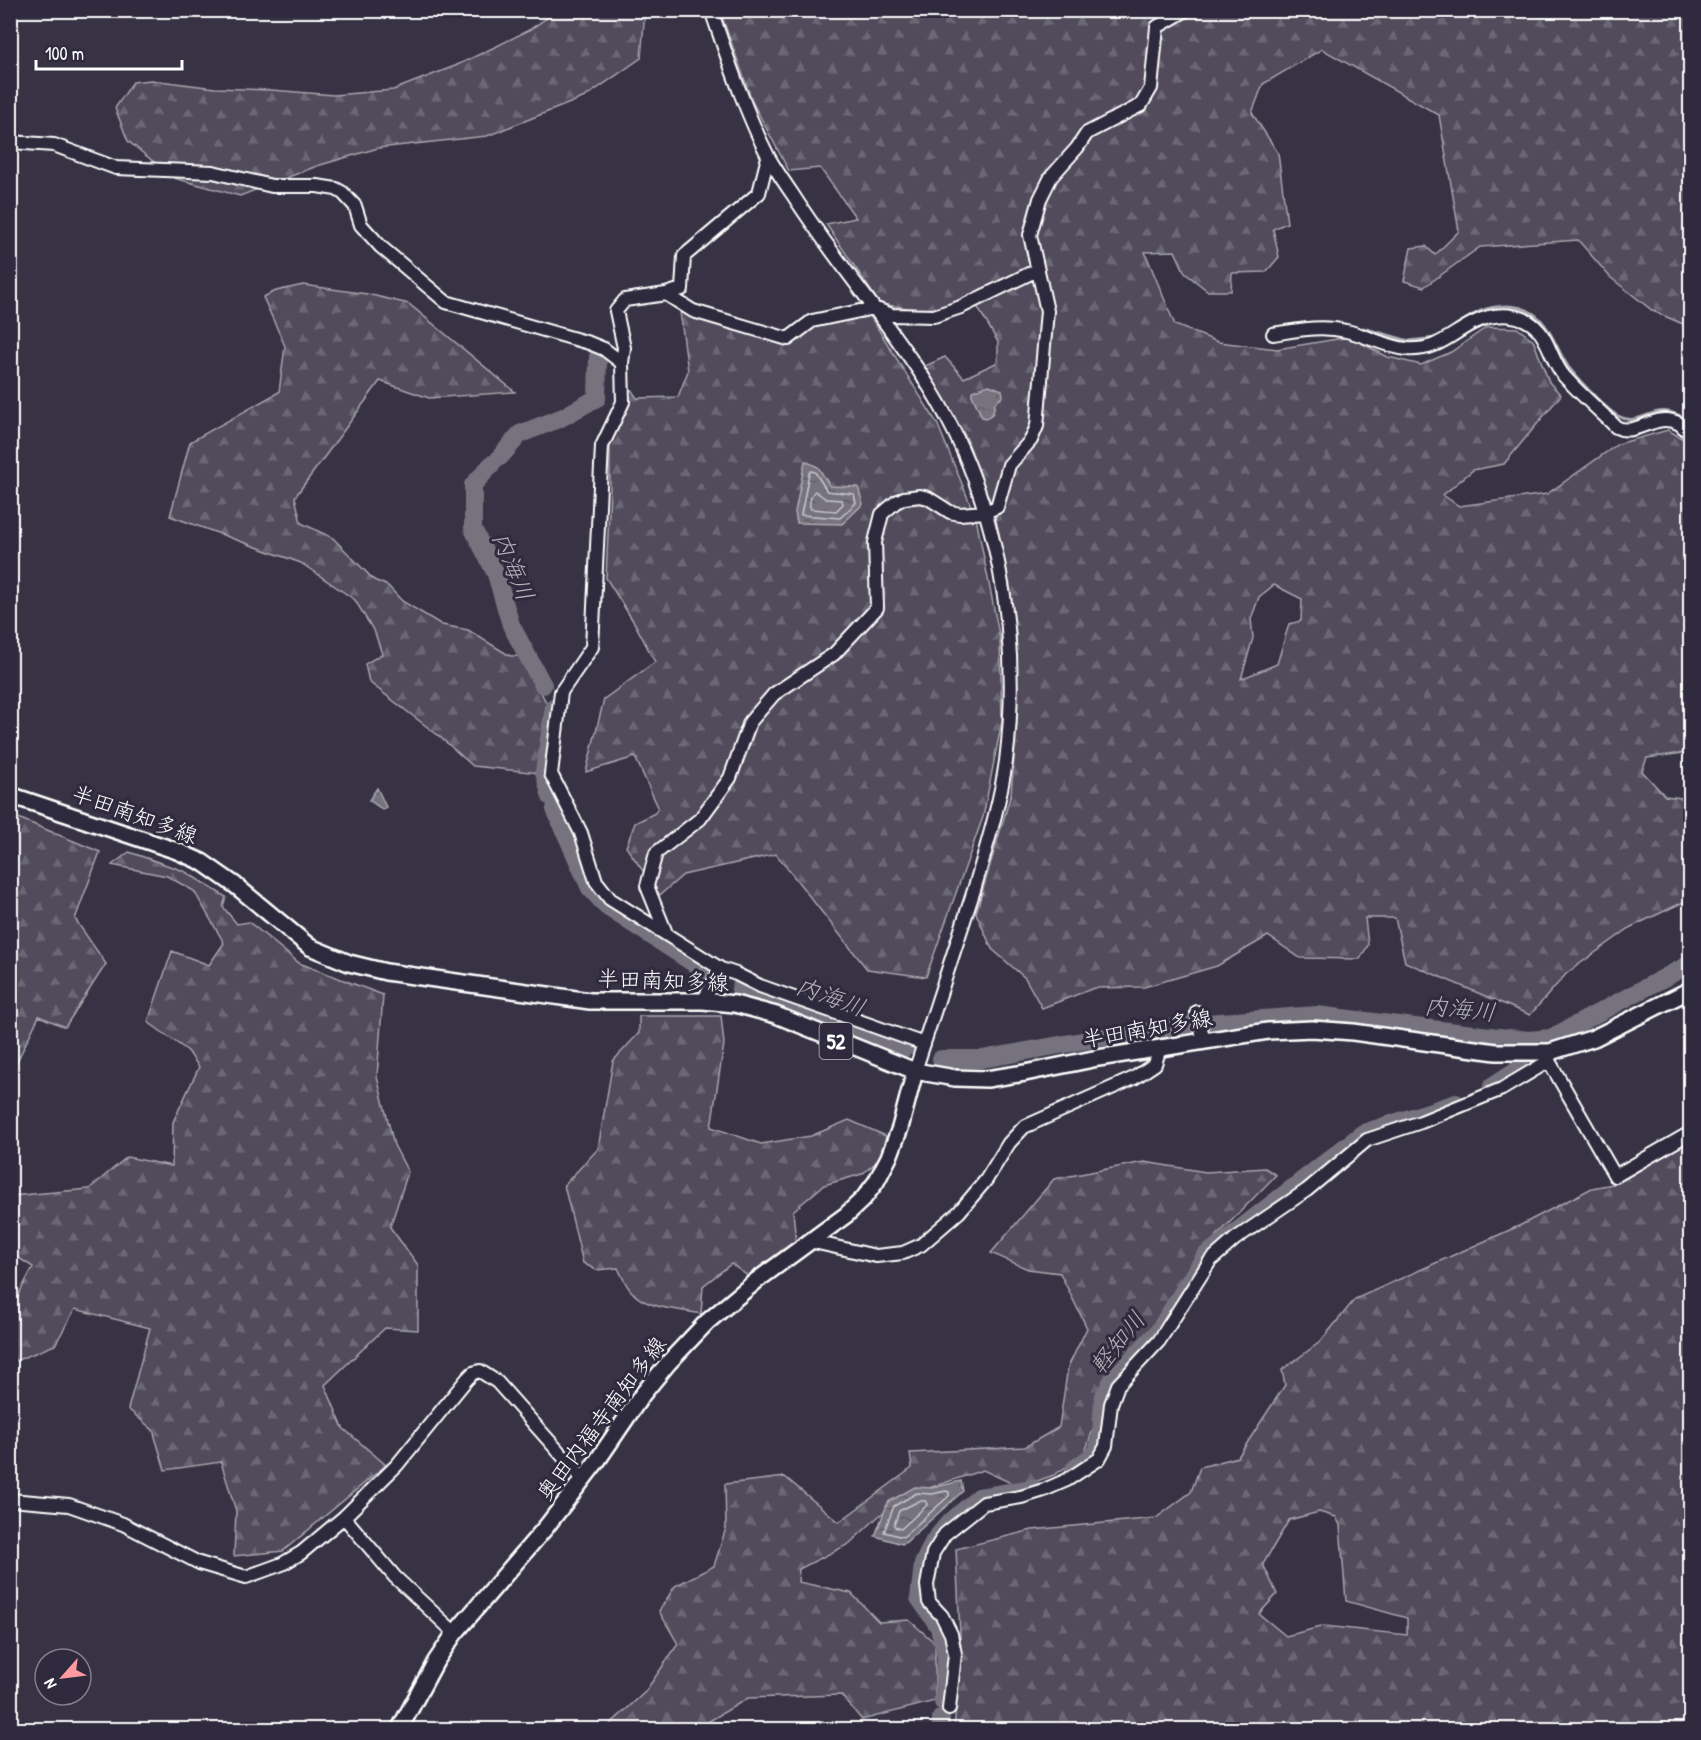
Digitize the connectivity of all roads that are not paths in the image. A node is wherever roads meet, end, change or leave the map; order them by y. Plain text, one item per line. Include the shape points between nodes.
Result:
1 (711, 10) edge
2 (1186, 10) edge
3 (10, 142) edge
4 (768, 157) junction
5 (1037, 270) junction
6 (666, 294) junction
7 (874, 308) junction
8 (1273, 334) dead end
9 (622, 363) junction
10 (1690, 433) edge
11 (985, 512) junction
12 (10, 795) edge
13 (666, 933) junction
14 (721, 969) junction
15 (1690, 990) edge
16 (703, 1001) junction
17 (1197, 1012) dead end
18 (1204, 1041) junction
19 (924, 1044) junction
20 (1160, 1048) junction
21 (1550, 1057) junction
22 (915, 1071) junction
23 (1690, 1133) edge
24 (809, 1241) junction
25 (583, 1479) junction
26 (10, 1500) edge
27 (344, 1517) junction
28 (455, 1633) junction
29 (949, 1709) dead end
30 (399, 1730) edge

1 - 4 street
2 - 5 street via 1157,27 1151,88 1141,105 1087,133 1051,177 1030,235
3 - 9 street via 54,145 116,168 213,172 272,186 336,189 355,206 361,225 381,247 447,302 589,343
4 - 6 street via 759,193 684,256 682,289
4 - 7 street
5 - 7 street via 934,316 892,315
5 - 11 street via 1047,311 1037,426 1031,440 1009,465 997,507
6 - 7 street via 693,311 788,339 812,321
6 - 9 street via 625,300 616,311 624,348
7 - 11 street via 946,417
8 - 10 street via 1317,327 1406,349 1424,349 1474,322 1509,314 1531,323 1540,332 1563,374 1616,427 1623,431 1658,420 1681,425
9 - 13 street via 623,402 602,447 592,648 561,692 551,774 581,833 596,881 610,899
11 - 13 street via 950,512 920,496 904,498 882,514 875,542 878,608 834,654 774,694 750,722 730,778 700,819 656,853 647,886
11 - 19 street via 1009,636 1011,680 1005,762 979,873
12 - 16 main road, 半田南知多線 / 52 via 202,862 310,948 349,963 386,972 590,1001
13 - 14 street
14 - 16 street
14 - 19 street
15 - 21 main road, 半田南知多線 / 52
16 - 22 main road, 半田南知多線 / 52 via 735,1004 776,1015
17 - 18 street
18 - 20 main road, 半田南知多線 / 52
18 - 21 main road, 半田南知多線 / 52 via 1312,1029
19 - 22 street
20 - 22 main road, 半田南知多線 / 52 via 987,1079
20 - 24 street via 1155,1064 1134,1078 1024,1127 959,1212 921,1245 903,1254 876,1256
21 - 23 street via 1615,1176
21 - 29 street via 1502,1089 1367,1140 1307,1190 1235,1239 1210,1262 1159,1341 1118,1385 1111,1404 1107,1446 1099,1459 1044,1490 984,1503 945,1534 933,1553 927,1585 929,1602 942,1616 955,1654
22 - 24 main road, 奥田内福寺南知多線 via 900,1128 876,1182 846,1215
24 - 25 main road, 奥田内福寺南知多線 via 707,1322 677,1353
25 - 27 street via 497,1382 480,1371 467,1379 397,1465
25 - 28 main road, 奥田内福寺南知多線
26 - 27 street via 69,1505 123,1524 199,1563 246,1577 302,1552
27 - 28 street via 395,1577
28 - 30 main road, 奥田内福寺南知多線

